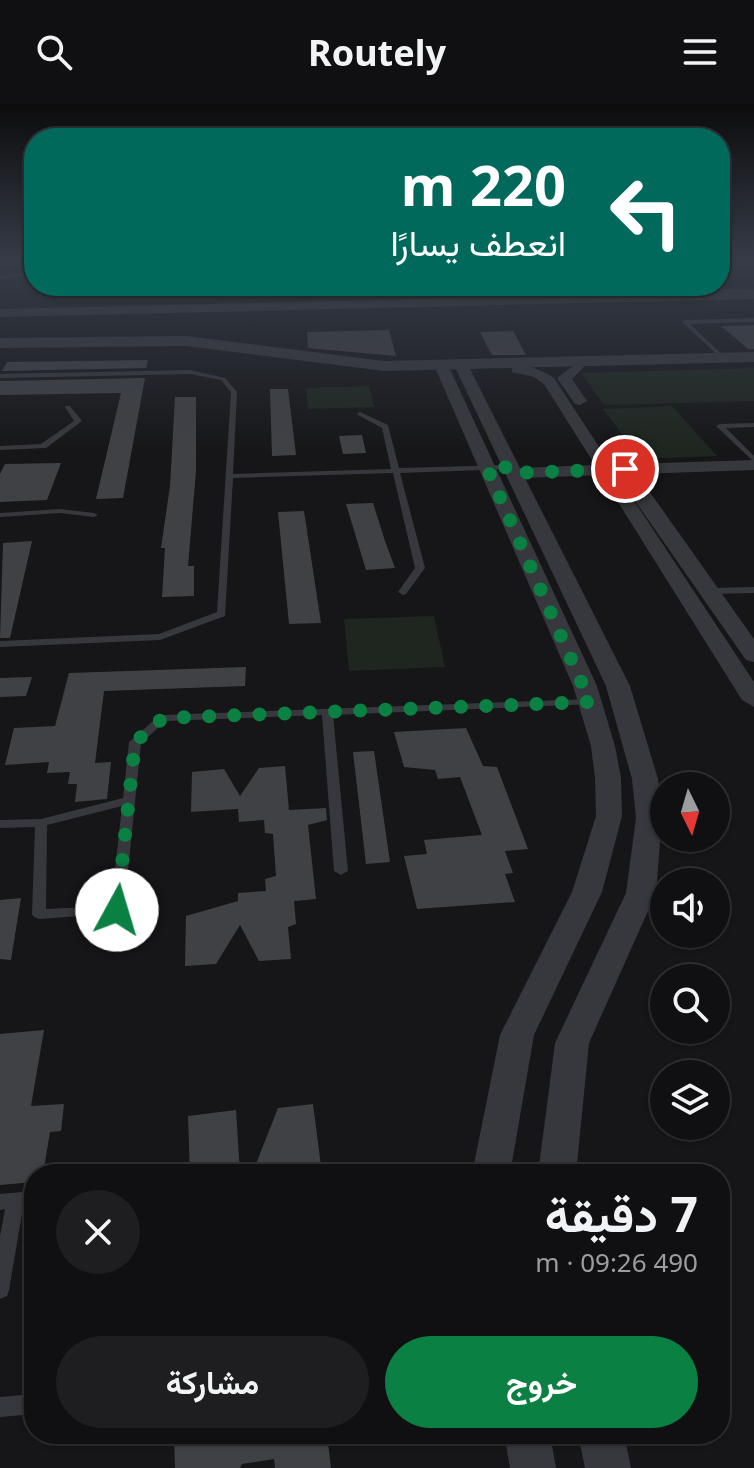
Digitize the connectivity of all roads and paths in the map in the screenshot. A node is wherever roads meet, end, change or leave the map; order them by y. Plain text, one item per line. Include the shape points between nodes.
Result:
1 (689, 326) edge
2 (0, 343) edge
3 (0, 351) edge
4 (723, 358) junction
5 (754, 360) edge
6 (577, 367) junction
7 (452, 368) junction
8 (517, 369) junction
9 (0, 376) edge
10 (68, 407) dead end
11 (360, 414) dead end
12 (754, 425) edge
13 (0, 448) edge
14 (754, 462) edge
15 (395, 471) junction
16 (508, 473) junction
17 (619, 475) junction
18 (754, 475) edge
19 (229, 476) junction
20 (0, 515) edge
21 (94, 515) dead end
22 (754, 590) edge
23 (712, 591) junction
24 (403, 592) dead end
25 (0, 644) edge
26 (754, 655) edge
27 (754, 700) edge
28 (590, 702) junction
29 (327, 712) junction
30 (129, 800) junction
31 (41, 823) junction
32 (0, 824) edge
33 (341, 871) dead end
34 (493, 1164) edge
35 (558, 1164) edge
36 (16, 1201) edge
37 (0, 1290) edge
38 (24, 1405) edge
39 (0, 1407) edge
40 (529, 1444) edge
41 (603, 1444) edge
42 (533, 1468) edge
43 (608, 1468) edge

1 - 4 lane
2 - 7 street via 186,341 355,365
3 - 7 street via 181,348 321,368
4 - 5 street
4 - 7 street
5 - 6 street
6 - 8 street
6 - 17 street via 564,378
7 - 8 street
7 - 16 street
8 - 17 street via 549,381
9 - 19 lane via 190,372 223,379 234,392
10 - 13 lane via 78,421 43,446
11 - 15 lane via 385,427
12 - 14 lane via 720,426
14 - 17 street
15 - 16 lane
15 - 19 lane
15 - 24 lane via 420,568
16 - 17 street
16 - 28 street
16 - 35 street via 618,686 645,779 649,818 641,893 572,1043
17 - 18 street
17 - 23 street
17 - 27 street
19 - 25 lane via 222,614 160,637
20 - 21 lane
22 - 23 lane
23 - 26 street
28 - 29 lane
28 - 34 street via 603,746 609,816 587,892 517,1035
29 - 30 lane via 163,718 135,742
29 - 33 lane
30 - 31 lane
30 - 31 lane via 117,910 39,914
31 - 32 lane
36 - 37 lane
38 - 39 lane
40 - 42 street
41 - 43 street

